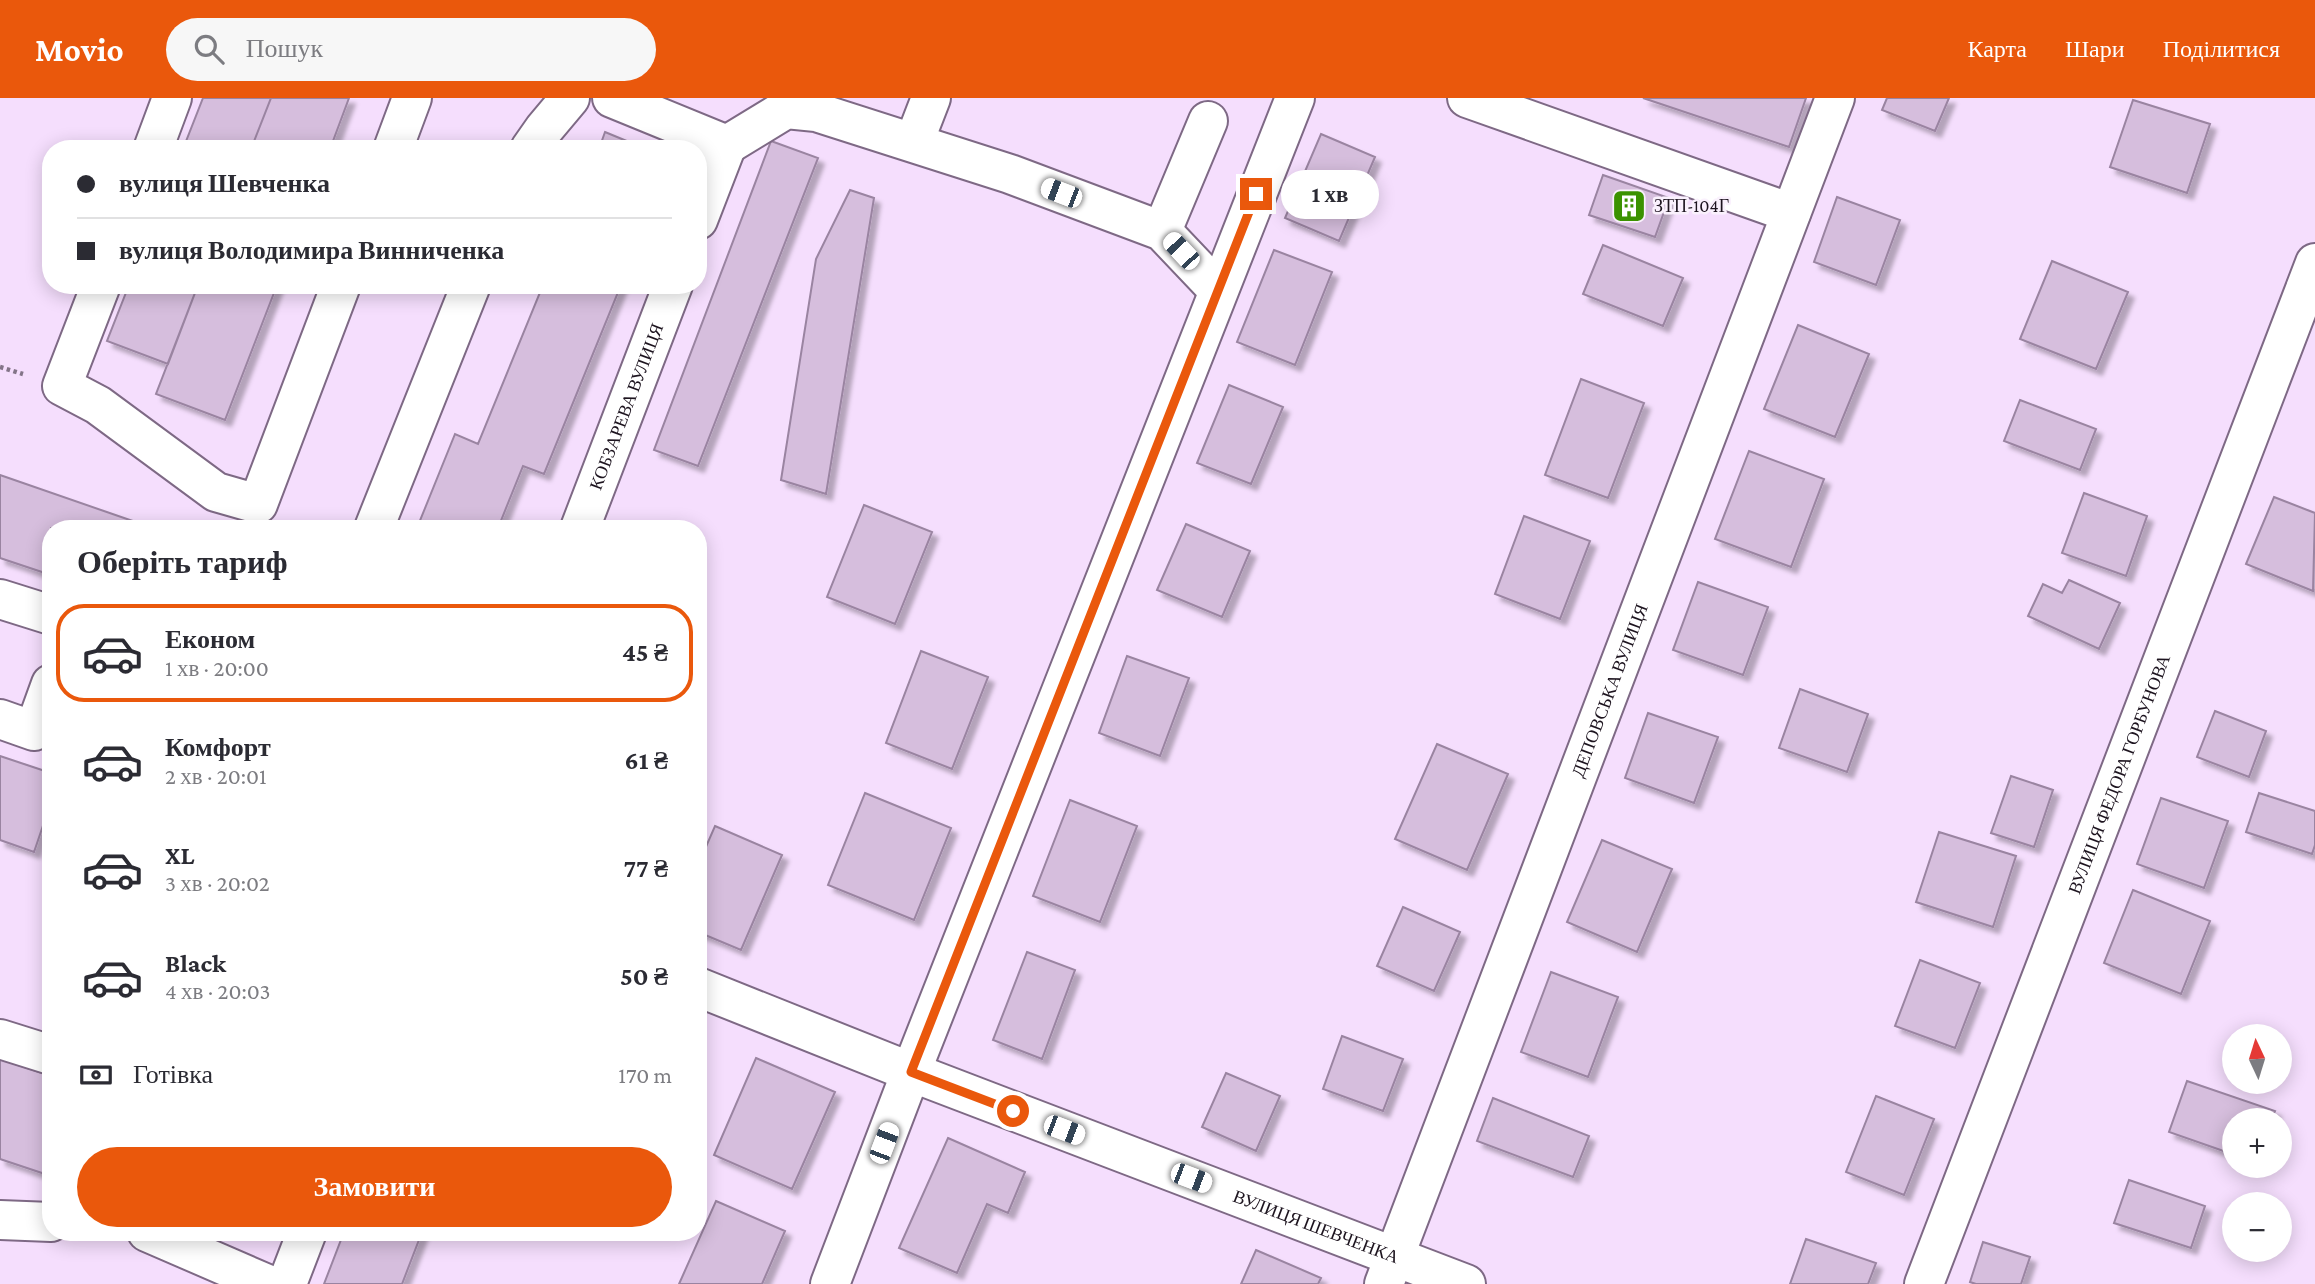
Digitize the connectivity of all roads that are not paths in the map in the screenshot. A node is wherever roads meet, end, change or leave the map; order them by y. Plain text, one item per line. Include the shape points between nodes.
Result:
1 (172, 98) edge
2 (412, 98) edge
3 (570, 98) edge
4 (612, 98) edge
5 (931, 98) edge
6 (1295, 98) edge
7 (1467, 98) edge
8 (1835, 98) edge
9 (1208, 121) dead end
10 (156, 140) edge
11 (396, 140) edge
12 (536, 140) edge
13 (914, 142) junction
14 (727, 145) junction
15 (707, 197) edge
16 (1791, 214) junction
17 (1162, 231) junction
18 (2315, 263) edge
19 (1218, 290) junction
20 (98, 294) edge
21 (338, 294) edge
22 (467, 294) edge
23 (670, 294) edge
24 (377, 520) edge
25 (583, 520) edge
26 (0, 599) edge
27 (42, 612) edge
28 (42, 708) edge
29 (0, 719) edge
30 (707, 992) edge
31 (0, 1039) edge
32 (42, 1052) edge
33 (911, 1072) junction
34 (0, 1220) edge
35 (42, 1222) edge
36 (168, 1241) edge
37 (304, 1241) edge
38 (1389, 1270) edge
39 (267, 1284) edge
40 (287, 1284) edge
41 (830, 1284) edge
42 (1466, 1284) edge
43 (1924, 1284) edge

1 - 10 street
2 - 11 street
3 - 12 street
4 - 14 street
5 - 13 street
6 - 19 street
7 - 16 street
8 - 16 street, ДЕПОВСЬКА ВУЛИЦЯ
9 - 17 street
13 - 14 street via 816,112 786,109
13 - 17 street
14 - 15 street
16 - 38 street, ДЕПОВСЬКА ВУЛИЦЯ
17 - 19 street
18 - 43 street, ВУЛИЦЯ ФЕДОРА ГОРБУНОВА
19 - 33 street
20 - 21 street via 62,386 98,405 216,492 258,505
22 - 24 street
23 - 25 street, КОБЗАРЕВА ВУЛИЦЯ
26 - 27 street
28 - 29 street via 34,730
30 - 33 street, ВУЛИЦЯ ШЕВЧЕНКА
31 - 32 street
33 - 38 street, ВУЛИЦЯ ШЕВЧЕНКА
33 - 41 street
34 - 35 street
36 - 39 street
37 - 40 street
38 - 42 street, ВУЛИЦЯ ШЕВЧЕНКА

